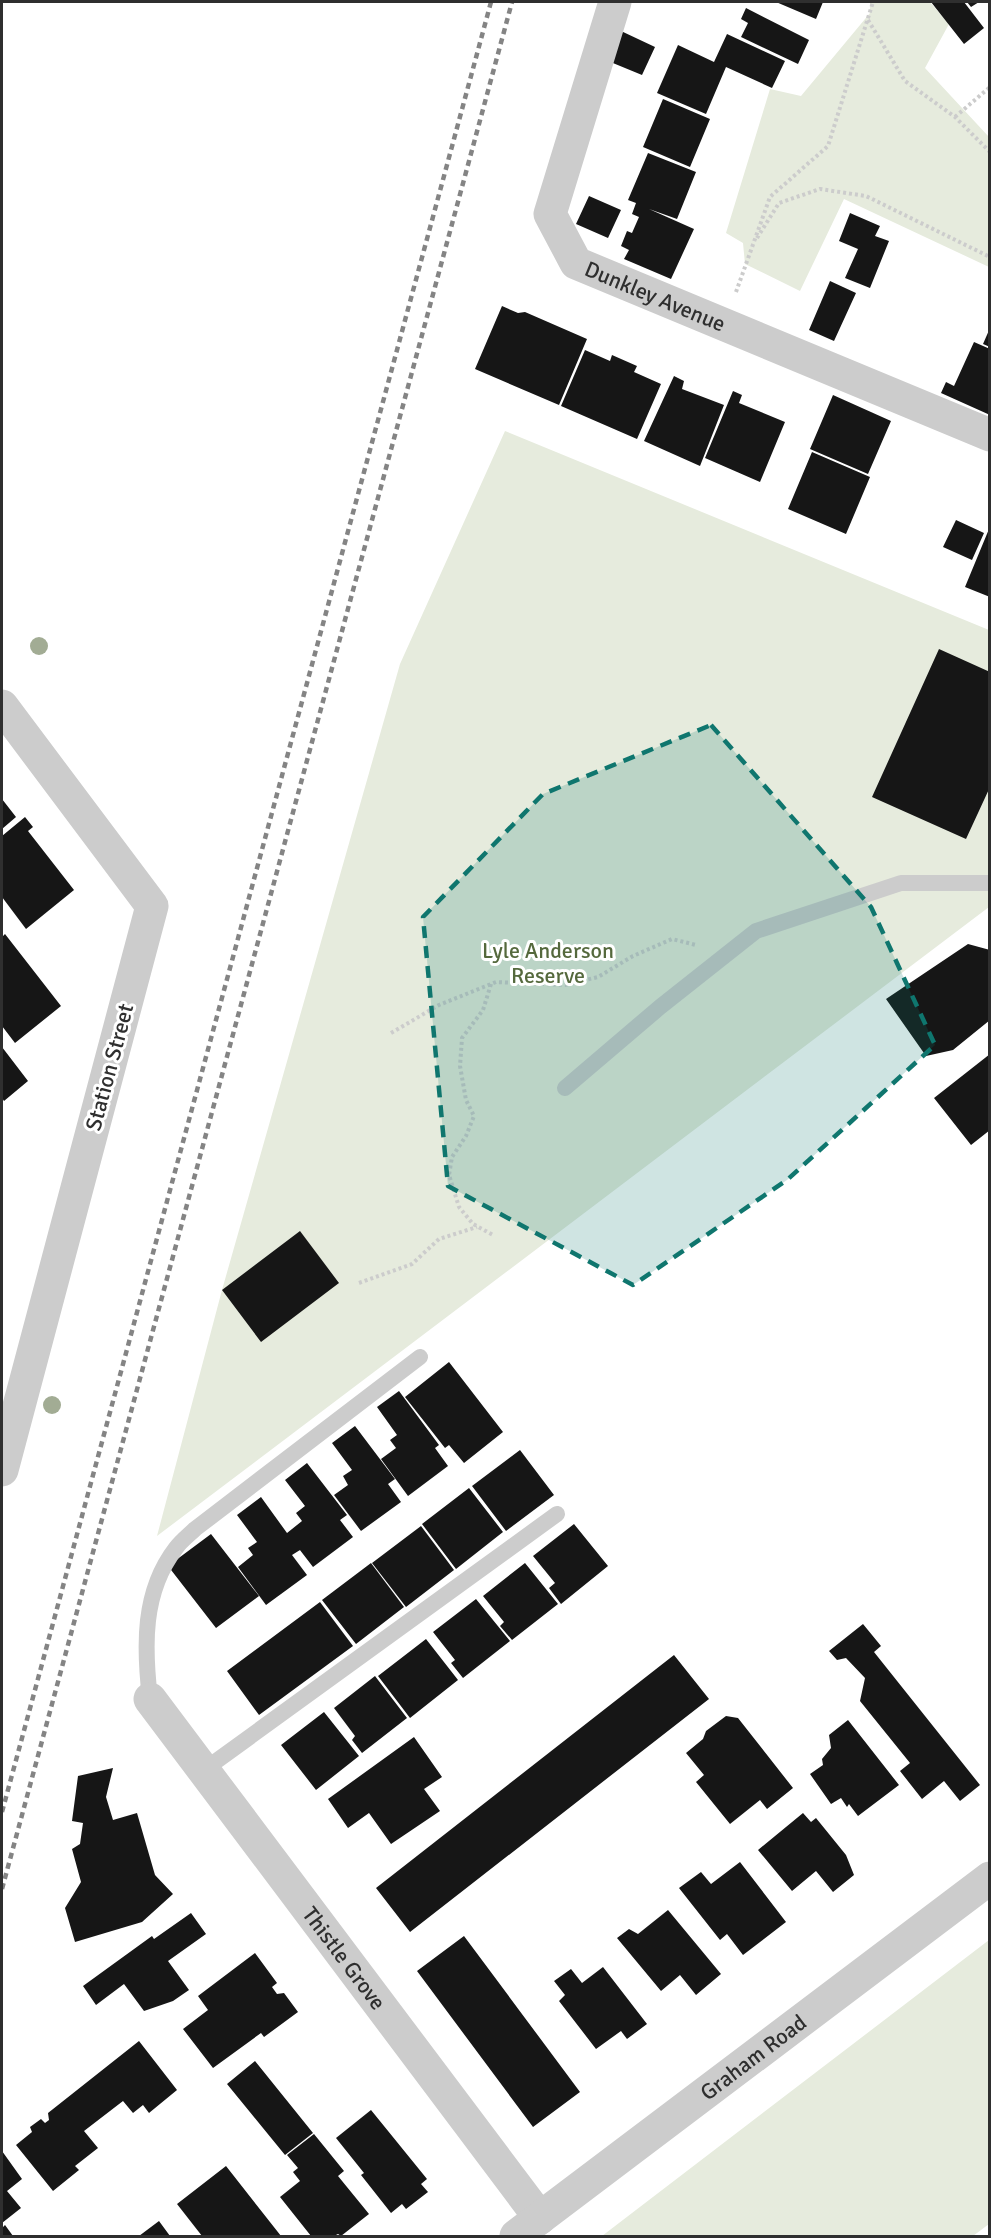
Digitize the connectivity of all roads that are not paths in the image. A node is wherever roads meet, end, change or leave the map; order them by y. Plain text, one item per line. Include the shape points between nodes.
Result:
1 (615, 2) edge
2 (990, 435) edge
3 (2, 706) edge
4 (990, 883) edge
5 (565, 1088) dead end
6 (420, 1357) dead end
7 (2, 1470) edge
8 (557, 1514) dead end
9 (150, 1699) joint
10 (204, 1770) junction
11 (990, 1878) edge
12 (528, 2227) edge

1 - 2 street, Dunkley Avenue via 550,214 576,263
3 - 7 street, Station Street via 152,906
4 - 5 lane via 901,883 756,931
6 - 9 lane via 195,1529 175,1549 151,1602 146,1632
8 - 10 lane
9 - 10 street, Thistle Grove
10 - 12 street, Thistle Grove
11 - 12 street, Graham Road

